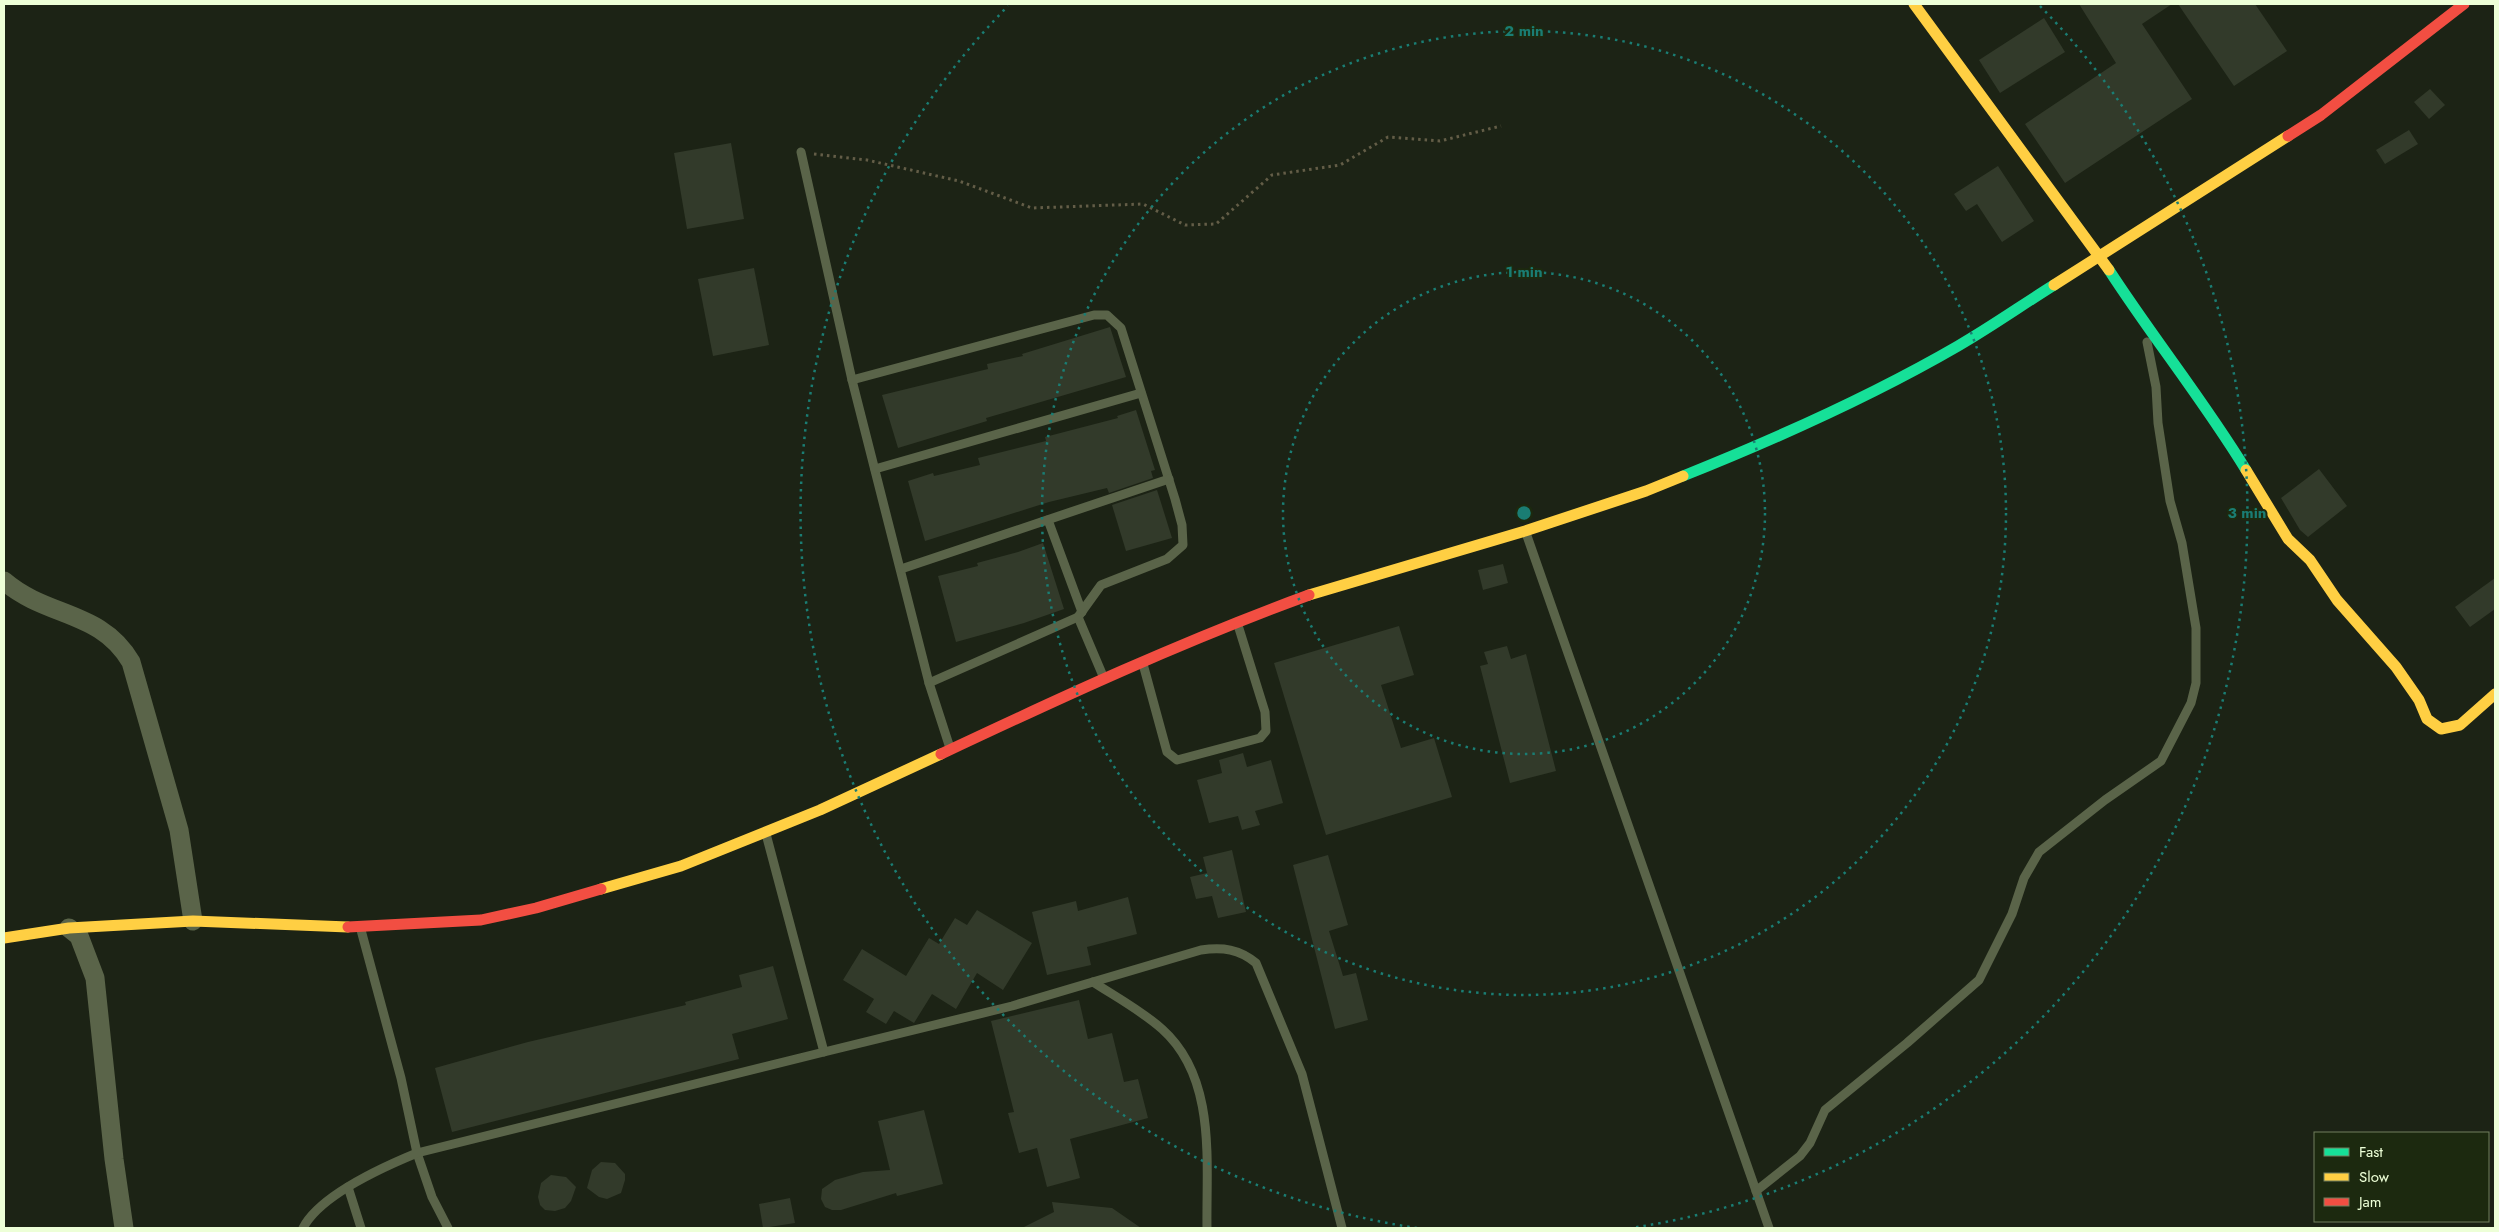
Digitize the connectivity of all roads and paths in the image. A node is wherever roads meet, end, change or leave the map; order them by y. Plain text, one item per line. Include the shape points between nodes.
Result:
1 (1914, 4) edge
2 (2464, 4) edge
3 (1501, 126) dead end
4 (801, 152) joint
5 (2099, 255) junction
6 (2144, 324) junction
7 (852, 380) junction
8 (1141, 393) junction
9 (875, 469) junction
10 (1169, 480) junction
11 (1048, 520) junction
12 (1525, 531) junction
13 (901, 569) junction
14 (4, 581) edge
15 (1080, 614) junction
16 (1237, 621) junction
17 (1142, 662) junction
18 (1104, 678) junction
19 (930, 683) junction
20 (2495, 694) edge
21 (950, 751) junction
22 (765, 832) junction
23 (193, 921) junction
24 (360, 927) junction
25 (69, 928) junction
26 (4, 938) edge
27 (1092, 982) junction
28 (824, 1052) junction
29 (417, 1153) junction
30 (348, 1188) junction
31 (1756, 1191) junction
32 (124, 1228) edge
33 (303, 1228) edge
34 (361, 1228) edge
35 (448, 1228) edge
36 (1207, 1228) edge
37 (1342, 1228) edge
38 (1769, 1228) edge

1 - 5 street
2 - 5 street via 2321,115
3 - 4 path via 1440,141 1388,137 1340,165 1272,175 1216,224 1193,225 1185,225 1143,204 1032,208 960,181 867,160
4 - 7 lane
5 - 6 street
5 - 12 street via 1958,346 1850,404 1781,437 1646,491
6 - 20 street via 2218,422 2288,539 2310,560 2337,600 2396,667 2419,700 2427,719 2441,729 2460,725
6 - 31 lane via 2156,387 2170,501 2182,544 2196,628 2196,683 2191,703 2161,761 2039,852 2024,878 2012,914 1979,980 1825,1110 1810,1143 1800,1156
7 - 8 lane via 1094,315 1107,315 1120,328
7 - 9 lane
8 - 9 lane
8 - 10 lane
9 - 13 lane
10 - 11 lane
10 - 15 lane via 1182,525 1183,545 1167,559 1101,585
11 - 13 lane
11 - 15 lane
12 - 16 street via 1313,592
12 - 31 lane
13 - 19 lane
14 - 23 street via 30,601 88,622 108,634 131,662 177,821
15 - 18 lane
15 - 19 lane
16 - 17 street
16 - 17 lane via 1266,712 1266,731 1260,738 1177,760 1167,752
17 - 18 street
18 - 21 street
19 - 21 lane
21 - 22 street
22 - 24 street via 681,866 536,908 481,920
22 - 28 lane
23 - 24 street
23 - 25 street
24 - 29 lane via 401,1078
25 - 26 street
25 - 32 street via 79,936 95,978
27 - 28 lane via 1012,1006
27 - 36 lane via 1163,1029 1181,1050 1195,1076 1206,1124
27 - 37 lane via 1218,948 1234,950 1256,963 1302,1074
28 - 29 lane
29 - 30 lane
29 - 35 lane via 432,1197
30 - 33 lane via 313,1213
30 - 34 lane
31 - 38 lane

